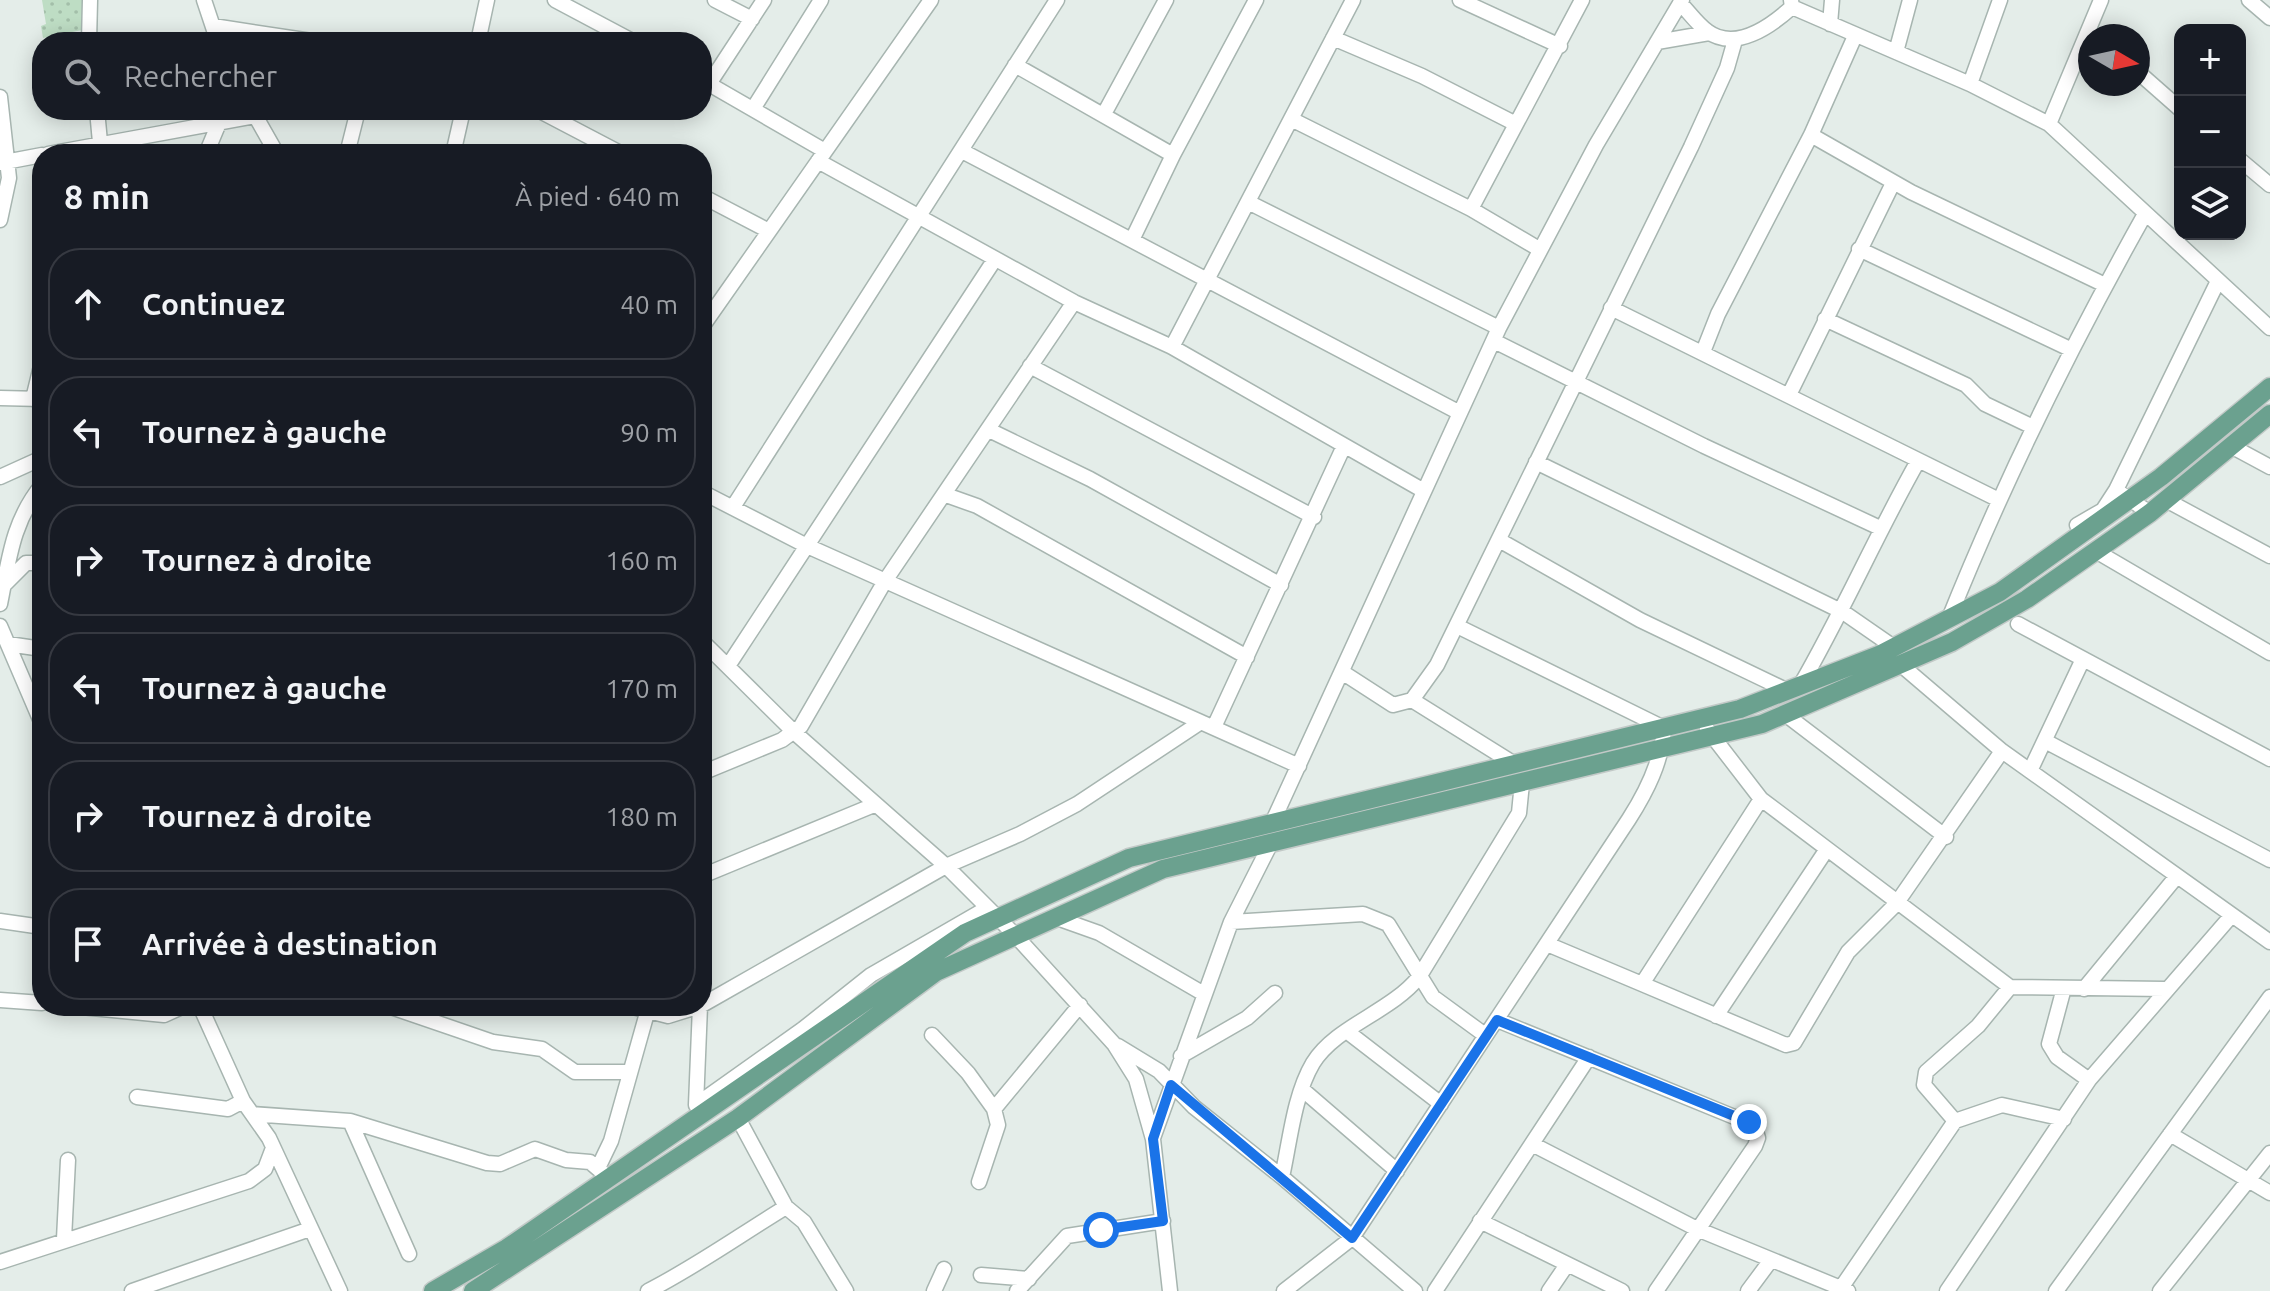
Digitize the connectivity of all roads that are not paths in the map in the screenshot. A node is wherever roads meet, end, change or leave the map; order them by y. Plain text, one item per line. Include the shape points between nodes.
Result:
1 (90, 0) edge
2 (204, 0) edge
3 (487, 0) edge
4 (555, 0) edge
5 (593, 0) edge
6 (715, 0) edge
7 (764, 0) edge
8 (821, 0) edge
9 (931, 0) edge
10 (1057, 0) edge
11 (1166, 0) edge
12 (1256, 0) edge
13 (1353, 0) edge
14 (1460, 0) edge
15 (1582, 0) edge
16 (1832, 0) edge
17 (1910, 0) edge
18 (2000, 0) edge
19 (2101, 0) edge
20 (2249, 0) edge
21 (1681, 2) edge
22 (1792, 3) edge
23 (2268, 10) edge
24 (586, 15) junction
25 (752, 19) junction
26 (1830, 24) junction
27 (2096, 24) edge
28 (213, 26) junction
29 (89, 32) edge
30 (214, 32) edge
31 (252, 32) edge
32 (480, 32) edge
33 (616, 32) edge
34 (1709, 33) junction
35 (1855, 36) junction
36 (1333, 38) junction
37 (1735, 40) junction
38 (1657, 42) junction
39 (1560, 46) junction
40 (1896, 52) junction
41 (1015, 65) junction
42 (2078, 65) edge
43 (712, 73) edge
44 (2150, 83) edge
45 (1970, 84) junction
46 (712, 86) edge
47 (0, 97) edge
48 (2174, 104) edge
49 (753, 109) junction
50 (1104, 114) junction
51 (1291, 119) junction
52 (98, 120) edge
53 (229, 120) edge
54 (257, 120) edge
55 (356, 120) edge
56 (461, 120) edge
57 (557, 120) edge
58 (219, 123) junction
59 (1516, 124) junction
60 (2049, 124) junction
61 (1811, 135) junction
62 (101, 144) edge
63 (124, 144) edge
64 (210, 144) edge
65 (271, 144) edge
66 (350, 144) edge
67 (455, 144) edge
68 (603, 144) edge
69 (962, 151) junction
70 (1173, 155) junction
71 (822, 156) junction
72 (32, 157) edge
73 (4, 162) edge
74 (2246, 164) edge
75 (2267, 177) edge
76 (1893, 183) junction
77 (712, 201) edge
78 (1248, 202) junction
79 (1471, 209) junction
80 (2145, 214) junction
81 (918, 215) junction
82 (0, 220) edge
83 (769, 231) junction
84 (1132, 240) junction
85 (1539, 249) junction
86 (1859, 249) junction
87 (995, 259) junction
88 (1206, 279) junction
89 (2218, 281) junction
90 (2105, 285) junction
91 (712, 301) edge
92 (1074, 302) junction
93 (1611, 308) junction
94 (1825, 319) junction
95 (2270, 328) edge
96 (1496, 335) junction
97 (1172, 347) junction
98 (2072, 350) junction
99 (1703, 352) junction
100 (1030, 366) junction
101 (1575, 380) junction
102 (2270, 387) edge
103 (1789, 395) junction
104 (0, 398) edge
105 (32, 399) edge
106 (1460, 413) junction
107 (2270, 414) edge
108 (2033, 427) junction
109 (989, 430) junction
110 (1344, 446) junction
111 (2231, 446) junction
112 (1918, 461) junction
113 (1536, 462) junction
114 (32, 463) edge
115 (2270, 467) edge
116 (0, 477) edge
117 (1424, 491) junction
118 (946, 495) junction
119 (2123, 495) junction
120 (712, 497) edge
121 (1997, 499) junction
122 (2166, 500) junction
123 (32, 504) edge
124 (733, 507) junction
125 (2150, 513) junction
126 (1314, 517) junction
127 (2077, 525) dead end
128 (1880, 528) junction
129 (1499, 540) junction
130 (805, 545) junction
131 (2094, 550) junction
132 (2270, 556) edge
133 (32, 563) edge
134 (885, 581) junction
135 (1281, 585) junction
136 (4, 586) junction
137 (0, 604) edge
138 (1843, 612) junction
139 (1948, 621) junction
140 (2018, 624) dead end
141 (0, 626) edge
142 (1457, 626) junction
143 (8, 644) junction
144 (32, 648) edge
145 (712, 653) edge
146 (2270, 653) edge
147 (1897, 656) junction
148 (1247, 657) junction
149 (2083, 659) junction
150 (728, 666) junction
151 (1342, 672) junction
152 (1794, 688) junction
153 (32, 700) edge
154 (1412, 700) junction
155 (1785, 714) junction
156 (1700, 719) junction
157 (1207, 725) junction
158 (1664, 728) junction
159 (794, 732) junction
160 (1712, 736) junction
161 (2045, 741) junction
162 (1663, 748) junction
163 (2002, 751) junction
164 (2270, 759) edge
165 (1299, 766) junction
166 (712, 769) edge
167 (2030, 771) junction
168 (1519, 774) junction
169 (1761, 799) junction
170 (874, 805) junction
171 (1273, 821) junction
172 (1946, 837) junction
173 (1271, 843) junction
174 (1827, 849) junction
175 (2270, 860) edge
176 (946, 866) junction
177 (712, 872) edge
178 (2177, 876) junction
179 (1896, 904) junction
180 (992, 913) junction
181 (2232, 915) junction
182 (1054, 917) junction
183 (0, 921) edge
184 (1231, 922) junction
185 (32, 926) edge
186 (1015, 935) junction
187 (2270, 942) edge
188 (1547, 944) junction
189 (1419, 977) junction
190 (1642, 984) junction
191 (2010, 987) junction
192 (2064, 988) junction
193 (2084, 989) junction
194 (2165, 989) junction
195 (1275, 993) dead end
196 (1204, 994) junction
197 (2270, 997) edge
198 (0, 1000) edge
199 (712, 1000) edge
200 (32, 1002) edge
201 (1080, 1005) junction
202 (205, 1016) edge
203 (419, 1016) edge
204 (646, 1016) edge
205 (700, 1016) edge
206 (1716, 1016) junction
207 (1497, 1020) junction
208 (1349, 1033) junction
209 (932, 1035) dead end
210 (1485, 1035) junction
211 (1114, 1044) junction
212 (1181, 1056) junction
213 (1589, 1057) junction
214 (628, 1072) junction
215 (2089, 1080) junction
216 (1171, 1085) junction
217 (1303, 1090) junction
218 (137, 1097) dead end
219 (1441, 1104) junction
220 (248, 1108) junction
221 (994, 1109) junction
222 (738, 1118) junction
223 (2064, 1119) junction
224 (350, 1121) junction
225 (1955, 1121) junction
226 (2170, 1134) junction
227 (1153, 1139) junction
228 (1532, 1144) junction
229 (273, 1148) junction
230 (2270, 1153) edge
231 (68, 1160) dead end
232 (1397, 1171) junction
233 (604, 1174) junction
234 (1282, 1177) junction
235 (2248, 1181) junction
236 (979, 1182) dead end
237 (2270, 1193) edge
238 (786, 1207) junction
239 (1163, 1221) junction
240 (1480, 1221) junction
241 (310, 1229) junction
242 (1697, 1229) junction
243 (1352, 1238) junction
244 (64, 1239) junction
245 (409, 1254) dead end
246 (1771, 1260) junction
247 (0, 1262) edge
248 (1566, 1266) junction
249 (944, 1269) dead end
250 (981, 1275) dead end
251 (1029, 1279) junction
252 (1842, 1290) edge
253 (132, 1291) edge
254 (340, 1291) edge
255 (433, 1291) edge
256 (473, 1291) edge
257 (648, 1291) edge
258 (846, 1291) edge
259 (934, 1291) edge
260 (1017, 1291) edge
261 (1170, 1291) edge
262 (1284, 1291) edge
263 (1415, 1291) edge
264 (1435, 1291) edge
265 (1549, 1291) edge
266 (1622, 1291) edge
267 (1656, 1291) edge
268 (1748, 1291) edge
269 (1947, 1291) edge
270 (2056, 1291) edge
271 (2160, 1291) edge

1 - 29 street
2 - 28 street
3 - 32 street
4 - 24 street
5 - 24 street
6 - 25 street
7 - 25 street
8 - 49 street
9 - 71 street
10 - 41 street
11 - 50 street
12 - 70 street
13 - 36 street
14 - 39 street
15 - 39 street
16 - 26 street
17 - 40 street
18 - 45 street
19 - 27 street
20 - 23 street
21 - 34 street
21 - 38 street
22 - 26 street
22 - 37 street via 1773,24
24 - 33 street
25 - 43 street
26 - 35 street
28 - 30 street
28 - 31 street
34 - 37 street
34 - 38 street
35 - 40 street
35 - 61 street
36 - 51 street
36 - 59 street
37 - 93 street via 1691,147
38 - 85 street
39 - 59 street
40 - 45 street
41 - 50 street
41 - 69 street
42 - 60 street
44 - 48 street
45 - 60 street
46 - 49 street
47 - 73 street
49 - 71 street
50 - 70 street
51 - 78 street
51 - 79 street
52 - 62 street
53 - 58 street
54 - 65 street
55 - 66 street
56 - 67 street
57 - 68 street
58 - 63 street
58 - 64 street
59 - 79 street
60 - 80 street
61 - 76 street
61 - 99 street
69 - 81 street
69 - 84 street
70 - 84 street
71 - 81 street
71 - 83 street
72 - 73 street
73 - 82 street via 8,192
74 - 75 street
76 - 86 street
76 - 90 street
77 - 83 street
78 - 88 street
78 - 96 street
79 - 85 street
80 - 89 street
80 - 90 street
81 - 87 street
81 - 124 street
83 - 91 street
84 - 88 street
85 - 96 street
86 - 94 street
86 - 98 street
87 - 92 street
87 - 130 street
88 - 97 street
88 - 106 street
89 - 95 street
89 - 119 street
90 - 98 street
92 - 97 street
92 - 100 street
93 - 99 street
93 - 101 street
94 - 103 street
94 - 108 street via 1966,385 1985,404
96 - 101 street
96 - 106 street
97 - 110 street
98 - 108 street
99 - 103 street
100 - 109 street
100 - 126 street
101 - 113 street
101 - 128 street
102 - 119 main road
103 - 112 street
104 - 105 street
106 - 117 street
107 - 111 main road
108 - 121 street
109 - 118 street
109 - 135 street via 1090,479
110 - 117 street
110 - 126 street
111 - 115 street
111 - 122 main road
112 - 121 street
112 - 128 street
113 - 129 street
113 - 138 street
114 - 116 street
117 - 151 street
118 - 134 street
118 - 148 street via 977,506
119 - 125 street
119 - 127 street
119 - 139 main road via 2000,592
120 - 124 street
121 - 139 street
122 - 125 main road
122 - 132 street
123 - 136 street via 6,555
124 - 130 street
125 - 131 main road
126 - 135 street
128 - 138 street
129 - 142 street
129 - 152 street via 1640,620
130 - 134 street
130 - 150 street
131 - 146 street
131 - 147 main road via 2027,599 1952,642
133 - 136 street
134 - 157 street
134 - 159 street
135 - 148 street
136 - 137 street
138 - 147 street
138 - 152 street
139 - 147 main road
140 - 149 street
141 - 143 street
142 - 154 street
142 - 158 street
143 - 144 street
143 - 153 street
145 - 150 street
147 - 152 main road
147 - 155 main road
147 - 163 street
148 - 157 street
149 - 161 street
149 - 164 street
150 - 159 street
151 - 154 street via 1393,705
151 - 165 street
152 - 156 main road
154 - 168 street
155 - 160 main road
155 - 172 street
156 - 158 main road
156 - 160 street
157 - 165 street
157 - 176 street via 1077,804
158 - 162 street
158 - 168 main road
159 - 166 street
159 - 170 street
160 - 162 main road
160 - 169 street
161 - 167 street
161 - 175 street
162 - 168 main road
162 - 188 street via 1644,796
163 - 167 street
163 - 172 street
165 - 171 street
167 - 178 street
168 - 171 main road
168 - 173 main road
168 - 189 street via 1519,813
169 - 174 street
169 - 190 street
170 - 176 street
170 - 177 street
171 - 180 main road via 1129,858
172 - 179 street
173 - 182 main road via 1163,869
173 - 184 street
174 - 179 street
174 - 206 street
176 - 180 street
176 - 199 street
178 - 181 street
178 - 193 street
179 - 191 street
179 - 206 street via 1848,952 1794,1043 1786,1045
180 - 186 street
180 - 205 street via 871,975 696,1105
180 - 233 main road
181 - 187 street
181 - 194 street
182 - 186 main road
182 - 196 street via 1099,933
183 - 185 street
184 - 189 street via 1363,914 1378,918 1388,924
184 - 196 street
186 - 201 street
186 - 222 main road via 936,972
188 - 190 street
188 - 207 street
189 - 208 street via 1401,997
189 - 210 street via 1433,997
190 - 206 street
191 - 192 street
191 - 225 street via 1978,1026 1926,1072 1924,1085
192 - 193 street
192 - 215 street via 2049,1044 2057,1057
193 - 194 street
194 - 215 street
195 - 212 street via 1247,1018
196 - 212 street
197 - 226 street
198 - 200 street
201 - 211 street
201 - 221 street
202 - 220 street
203 - 214 street via 493,1042 542,1049 575,1072
204 - 214 street
207 - 210 street
207 - 213 street
208 - 217 street via 1313,1063
208 - 219 street
209 - 221 street
210 - 219 street
211 - 216 street via 1150,1063
211 - 227 street via 1136,1079
212 - 216 street
213 - 228 street
213 - 242 street via 1754,1125 1755,1146
214 - 233 street
215 - 223 street
216 - 227 street
216 - 234 street
217 - 232 street
217 - 234 street
218 - 220 street
219 - 232 street
220 - 224 street
220 - 229 street
221 - 236 street via 998,1125
222 - 238 street
222 - 256 main road
223 - 225 street via 2002,1105
223 - 269 street
224 - 233 street via 487,1163 500,1164 535,1149 590,1162
224 - 245 street
225 - 252 street
226 - 235 street
226 - 270 street
227 - 239 street
228 - 240 street
228 - 242 street
229 - 241 street
229 - 244 street via 265,1169 249,1181
230 - 235 street
231 - 244 street
232 - 243 street
233 - 255 main road via 507,1248
234 - 243 street
235 - 237 street
235 - 271 street
238 - 257 street
238 - 258 street via 804,1222
239 - 251 street via 1067,1236
239 - 261 street
240 - 248 street
240 - 264 street
241 - 253 street
241 - 254 street
242 - 246 street
242 - 267 street
243 - 262 street
243 - 263 street
244 - 247 street
246 - 252 street
246 - 268 street
248 - 265 street
248 - 266 street
249 - 259 street
250 - 251 street
251 - 260 street

